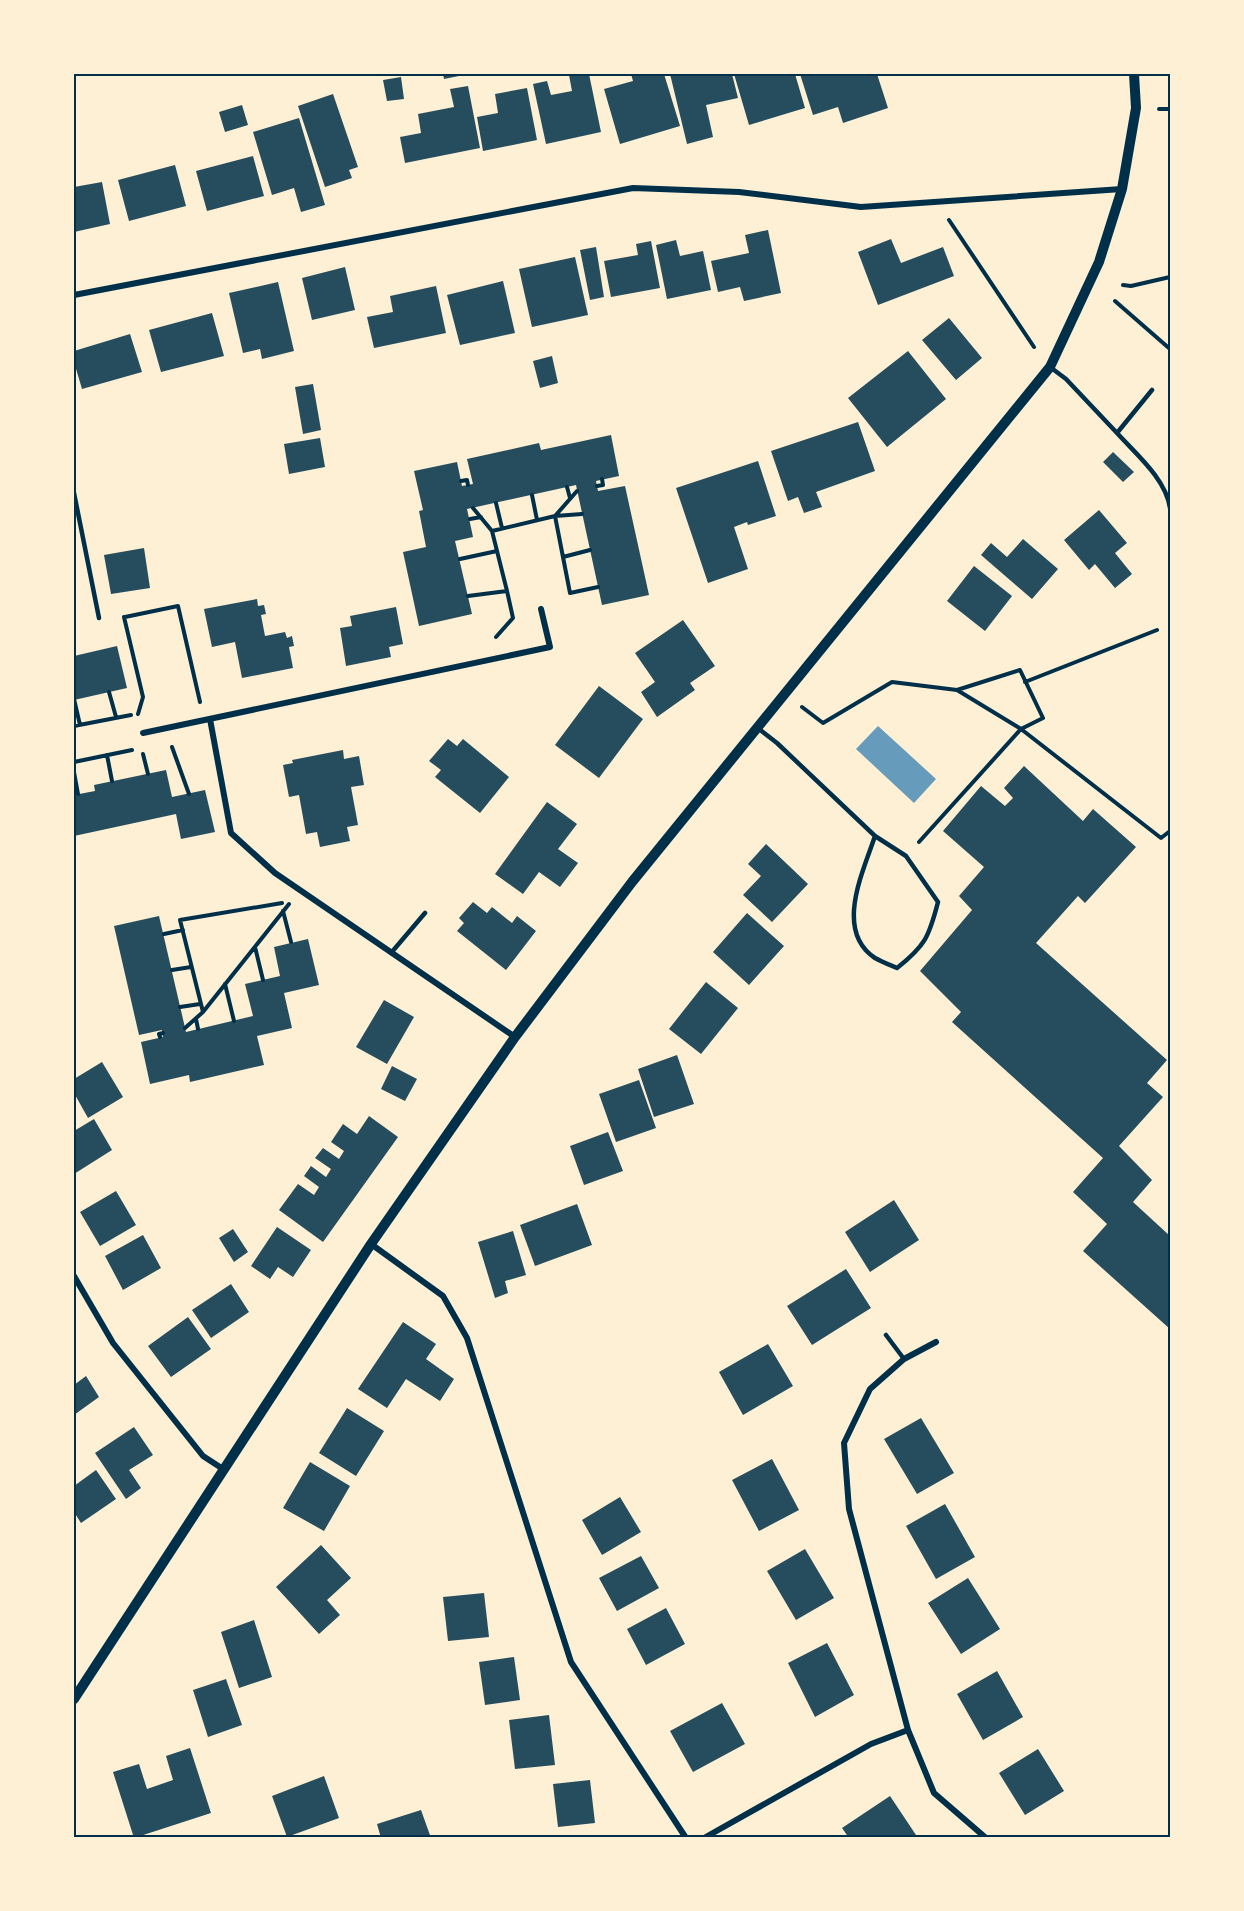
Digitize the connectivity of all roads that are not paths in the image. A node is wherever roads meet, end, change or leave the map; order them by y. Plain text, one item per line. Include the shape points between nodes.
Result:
1 (1134, 74) edge
2 (1122, 189) junction
3 (74, 295) edge
4 (1050, 367) junction
5 (1152, 390) dead end
6 (1117, 433) junction
7 (74, 493) edge
8 (1170, 508) edge
9 (541, 609) dead end
10 (99, 618) road end
11 (210, 719) junction
12 (759, 729) junction
13 (143, 733) road end
14 (875, 836) junction
15 (426, 913) dead end
16 (392, 953) junction
17 (515, 1038) junction
18 (371, 1244) junction
19 (74, 1276) edge
20 (886, 1335) dead end
21 (936, 1342) dead end
22 (904, 1359) junction
23 (223, 1469) junction
24 (74, 1700) edge
25 (908, 1730) junction
26 (686, 1838) edge
27 (704, 1838) edge
28 (986, 1838) edge

1 - 2 street via 1136,108
2 - 3 street via 861,207 739,192 633,188
2 - 4 street via 1099,262
4 - 6 lane
4 - 12 street
5 - 6 lane
6 - 8 lane via 1159,481 1169,497
7 - 10 lane
9 - 11 street via 550,648
11 - 13 street
11 - 16 street via 231,833 275,873
12 - 14 lane
12 - 17 street via 632,882
14 - 14 lane via 853,909 856,934 874,957 897,968 920,949 938,902 906,856
15 - 16 lane
16 - 17 street
17 - 18 street
18 - 23 street
18 - 26 street via 442,1296 467,1338 571,1662
19 - 23 street via 113,1343 203,1456
20 - 22 lane
21 - 22 street
22 - 25 street via 870,1389 844,1443 849,1509
23 - 24 street
25 - 27 street via 871,1744
25 - 28 street via 934,1793

